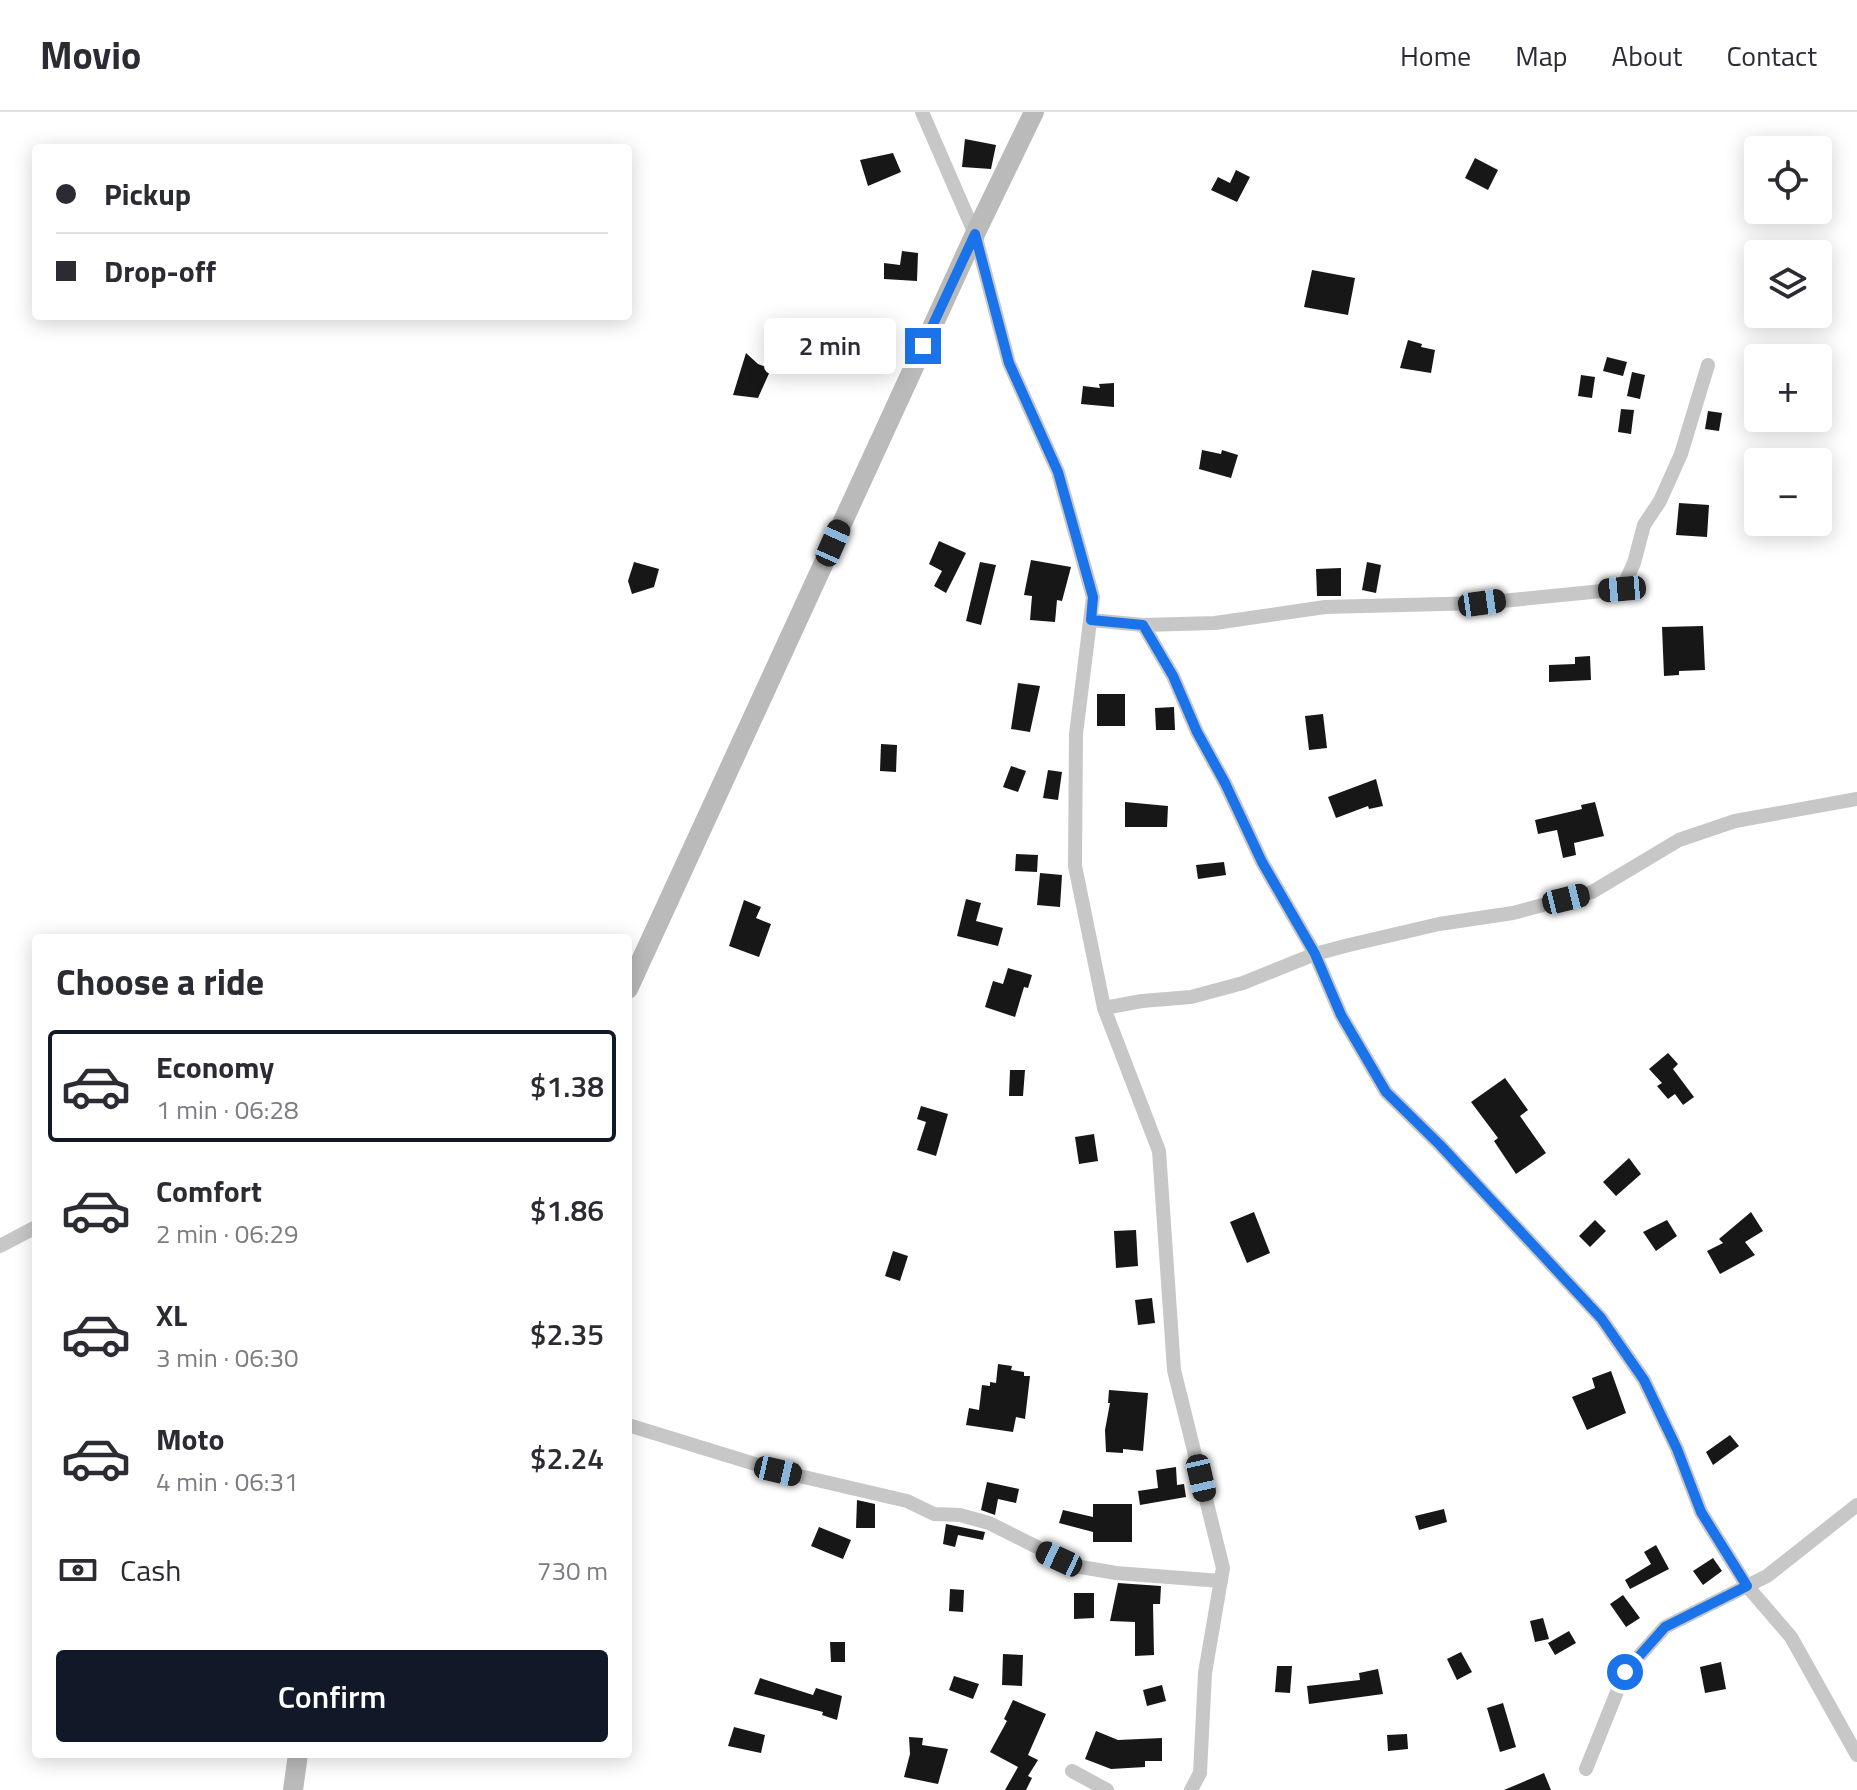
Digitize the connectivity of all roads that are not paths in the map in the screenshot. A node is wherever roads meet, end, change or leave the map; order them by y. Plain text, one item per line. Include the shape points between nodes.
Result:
1 (922, 112) edge
2 (1034, 112) edge
3 (975, 234) junction
4 (1708, 365) dead end
5 (1091, 620) junction
6 (1143, 625) junction
7 (1857, 799) edge
8 (1315, 954) junction
9 (632, 980) edge
10 (1104, 1008) junction
11 (32, 1229) edge
12 (0, 1246) edge
13 (632, 1426) edge
14 (1857, 1505) edge
15 (1221, 1581) junction
16 (1747, 1586) junction
17 (1857, 1755) edge
18 (297, 1758) edge
19 (1586, 1769) dead end
20 (1072, 1771) dead end
21 (293, 1790) edge
22 (1107, 1790) edge
23 (1191, 1790) edge

1 - 3 street
2 - 3 street
3 - 5 street via 1009,363 1058,472 1093,597
3 - 9 street
4 - 6 street via 1681,454 1644,525 1622,589 1482,603 1325,607 1215,623
5 - 6 street
5 - 10 street via 1076,734 1075,866
6 - 8 street via 1262,862
7 - 8 street via 1735,821 1679,840 1592,892
8 - 10 street via 1191,997
8 - 16 street via 1341,1015 1386,1092 1601,1318 1644,1380 1701,1512
10 - 15 street via 1159,1151 1174,1370 1223,1568
11 - 12 street
13 - 15 street via 778,1471 907,1501 934,1514 989,1523 1075,1566
14 - 16 street
15 - 23 street via 1205,1673 1200,1773
16 - 17 street via 1791,1637
16 - 19 street via 1665,1627 1625,1672
18 - 21 street
20 - 22 street

